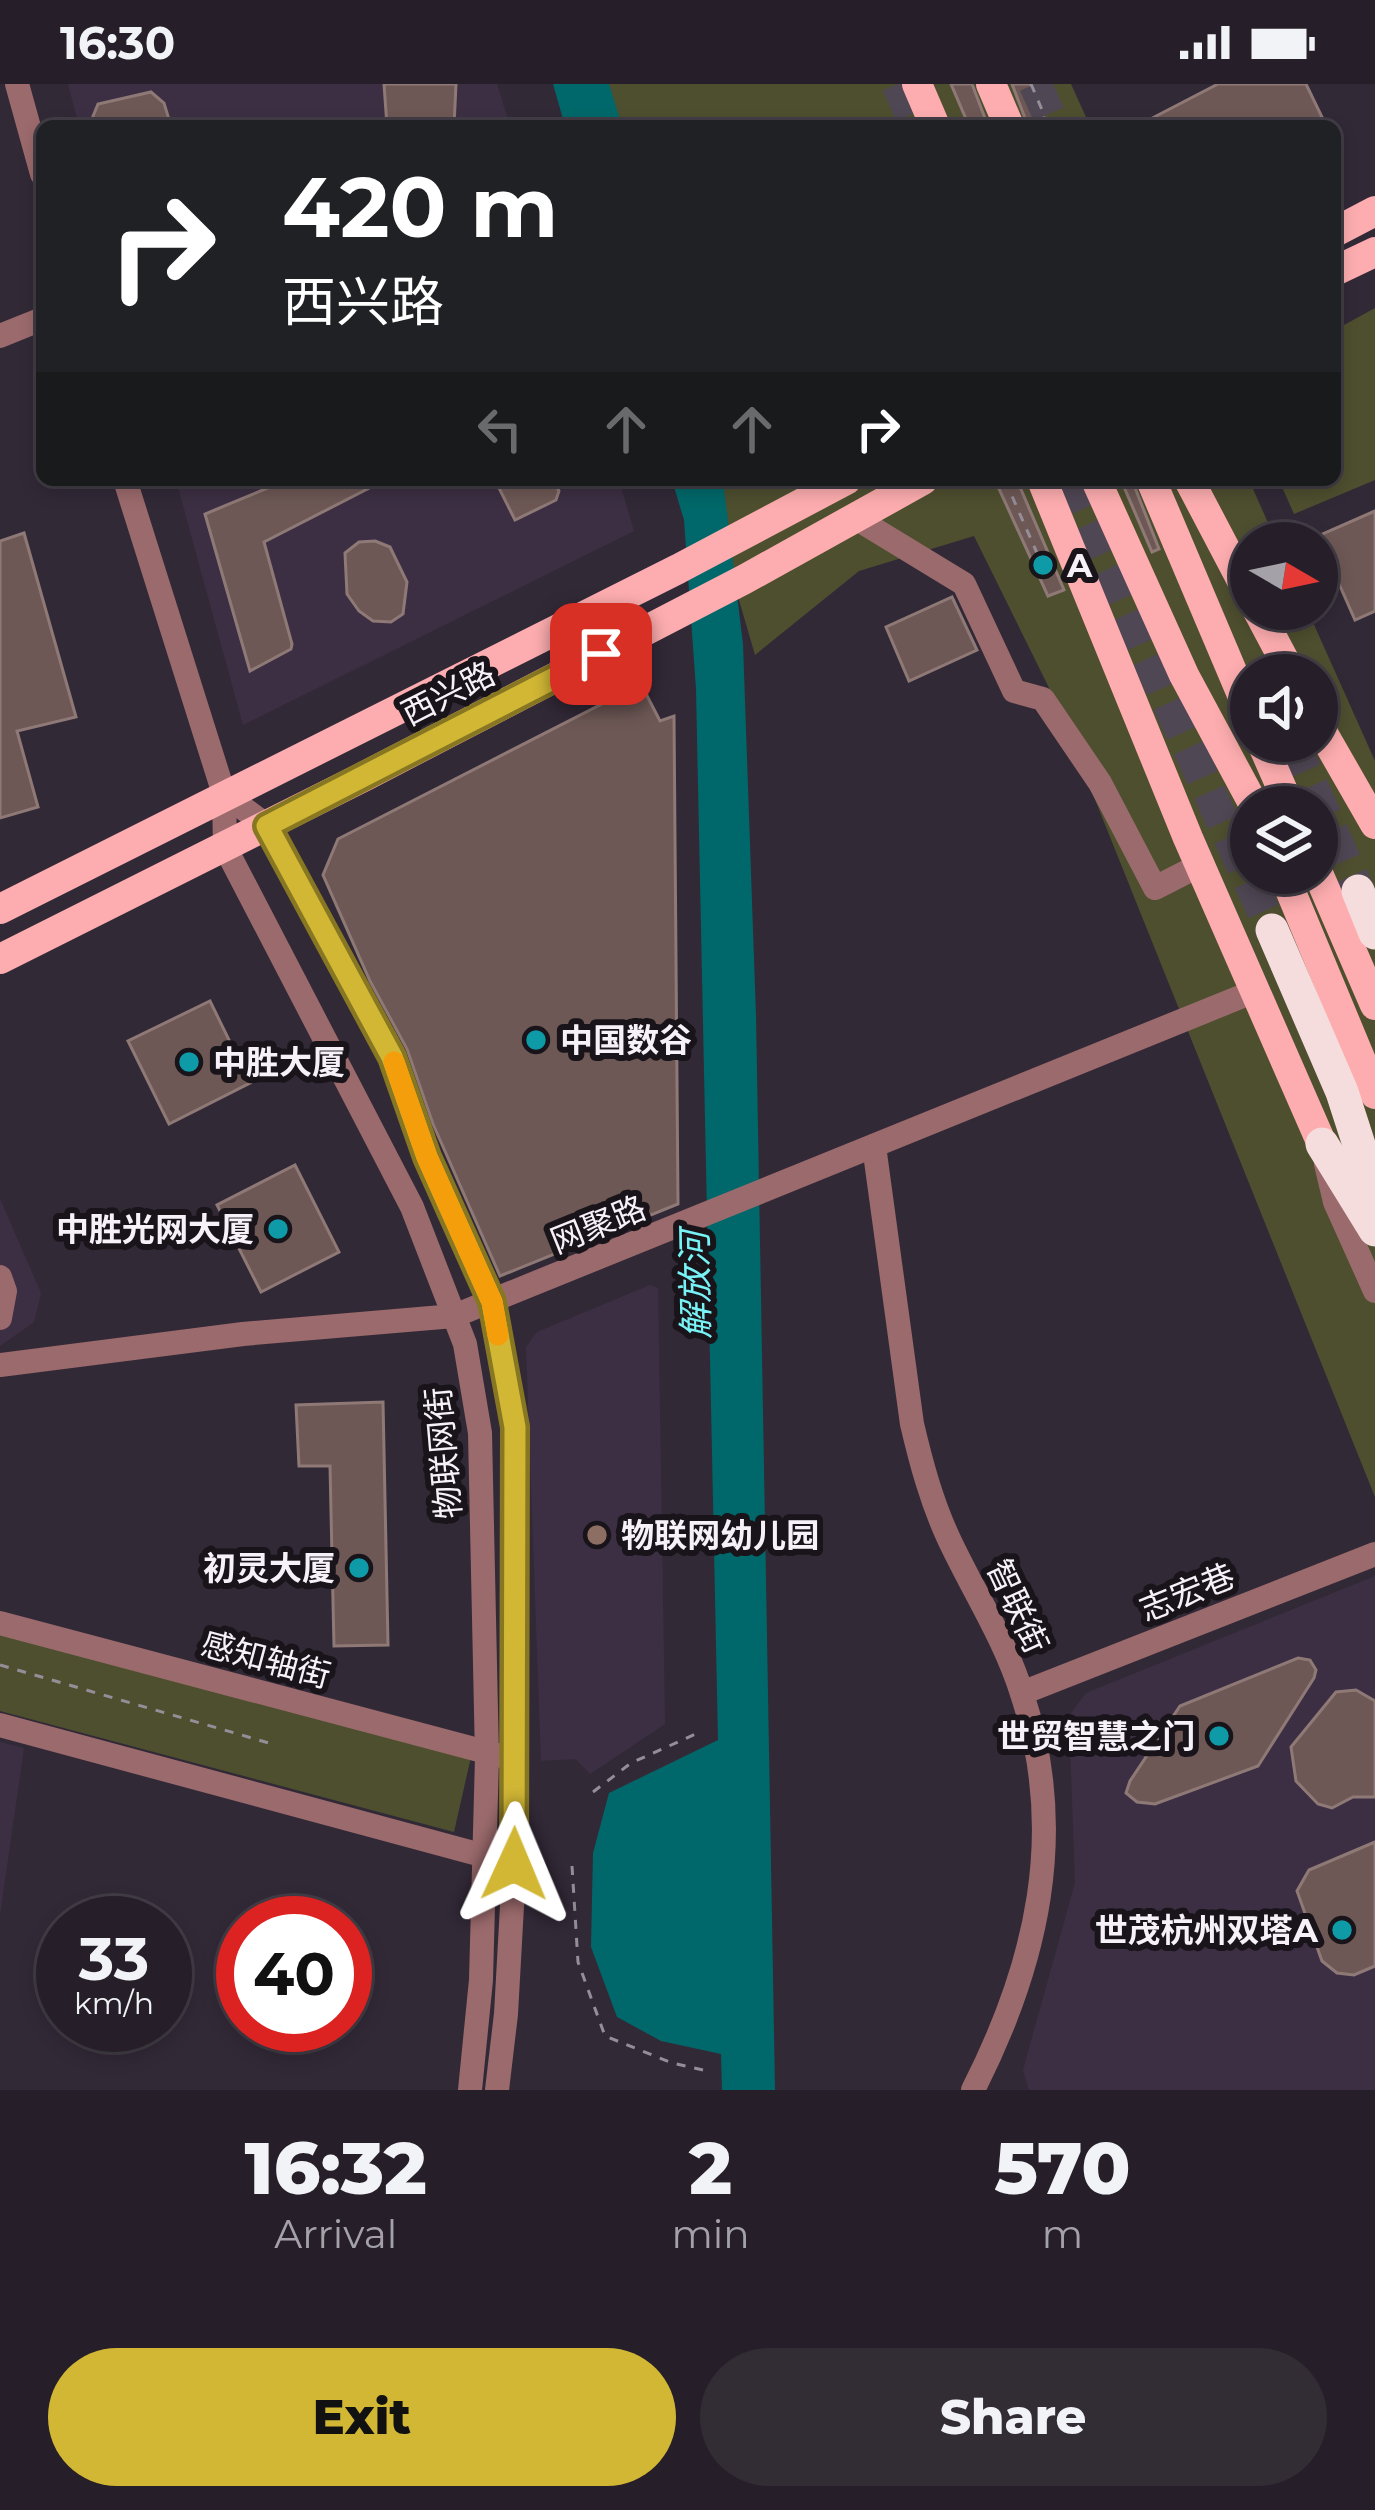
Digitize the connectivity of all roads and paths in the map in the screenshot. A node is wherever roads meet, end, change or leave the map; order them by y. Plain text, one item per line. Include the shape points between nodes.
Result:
1 (16, 84) edge
2 (917, 84) edge
3 (991, 84) edge
4 (1031, 84) edge
5 (932, 120) edge
6 (1006, 120) edge
7 (1046, 120) edge
8 (36, 153) edge
9 (1375, 211) edge
10 (1341, 229) edge
11 (1375, 252) edge
12 (1341, 268) edge
13 (36, 321) edge
14 (0, 336) edge
15 (127, 486) edge
16 (835, 486) edge
17 (912, 486) edge
18 (1008, 486) edge
19 (1044, 486) edge
20 (1099, 486) edge
21 (1154, 486) edge
22 (1192, 486) edge
23 (854, 518) junction
24 (1230, 558) edge
25 (1047, 576) dead end
26 (1230, 666) edge
27 (1338, 760) edge
28 (1244, 786) edge
29 (224, 794) junction
30 (1375, 824) edge
31 (267, 826) junction
32 (225, 847) junction
33 (1200, 865) junction
34 (1368, 889) tunnel mouth
35 (1289, 894) edge
36 (1327, 894) tunnel mouth
37 (0, 909) edge
38 (1272, 930) tunnel mouth
39 (1375, 933) edge
40 (0, 958) edge
41 (1255, 991) junction
42 (1375, 1005) edge
43 (1359, 1093) edge
44 (1322, 1144) junction
45 (874, 1146) junction
46 (1375, 1151) edge
47 (1375, 1194) edge
48 (1375, 1230) edge
49 (0, 1277) edge
50 (1375, 1291) edge
51 (492, 1302) junction
52 (454, 1316) junction
53 (0, 1318) edge
54 (0, 1365) edge
55 (1375, 1554) edge
56 (0, 1623) edge
57 (0, 1665) edge
58 (1022, 1693) junction
59 (0, 1725) edge
60 (698, 1733) dead end
61 (269, 1743) dead end
62 (486, 1751) junction
63 (515, 1759) junction
64 (593, 1792) dead end
65 (485, 1856) junction
66 (514, 1864) junction
67 (572, 1866) dead end
68 (703, 2070) dead end
69 (976, 2089) edge
70 (470, 2090) edge
71 (497, 2090) edge

1 - 8 street
2 - 5 main road
3 - 6 main road
4 - 7 path
9 - 10 main road
11 - 12 main road
13 - 14 street
15 - 29 street, 物联网街
16 - 29 main road, 西兴路
17 - 23 main road, 西兴路
18 - 25 path
19 - 33 main road
20 - 28 main road
21 - 26 main road
22 - 24 main road
23 - 31 main road, 西兴路
23 - 33 street via 964,584 1014,691 1043,699 1100,783 1155,888
27 - 30 main road
29 - 31 street, 物联网街
29 - 32 street, 物联网街
29 - 37 main road, 西兴路
31 - 32 main road, 西兴路
31 - 51 street, 物联网街 via 392,1057
32 - 40 main road, 西兴路
32 - 52 street, 物联网街 via 412,1207
33 - 41 main road
34 - 39 highway
35 - 43 main road
36 - 42 main road
38 - 43 highway
41 - 44 main road
41 - 45 street, 网聚路
43 - 46 highway
43 - 47 highway
44 - 48 highway
44 - 50 street via 1335,1202
45 - 51 street, 网聚路
45 - 58 street, 智联街 via 922,1464
49 - 53 street
51 - 52 street, 网聚路
51 - 63 street, 物联网街 via 515,1427
52 - 54 street, 网聚路
52 - 62 street, 物联网街 via 480,1433
55 - 58 street, 志宏巷
56 - 62 street, 感知轴街
57 - 61 path
58 - 69 street, 智联街 via 1041,1780 1043,1877 1015,2002
59 - 65 street
60 - 64 path via 631,1763
62 - 63 street, 感知轴街
62 - 65 street, 物联网街
63 - 66 street, 物联网街
65 - 66 street
65 - 70 street, 物联网街
66 - 71 street, 物联网街
67 - 68 path via 578,1962 604,2036

